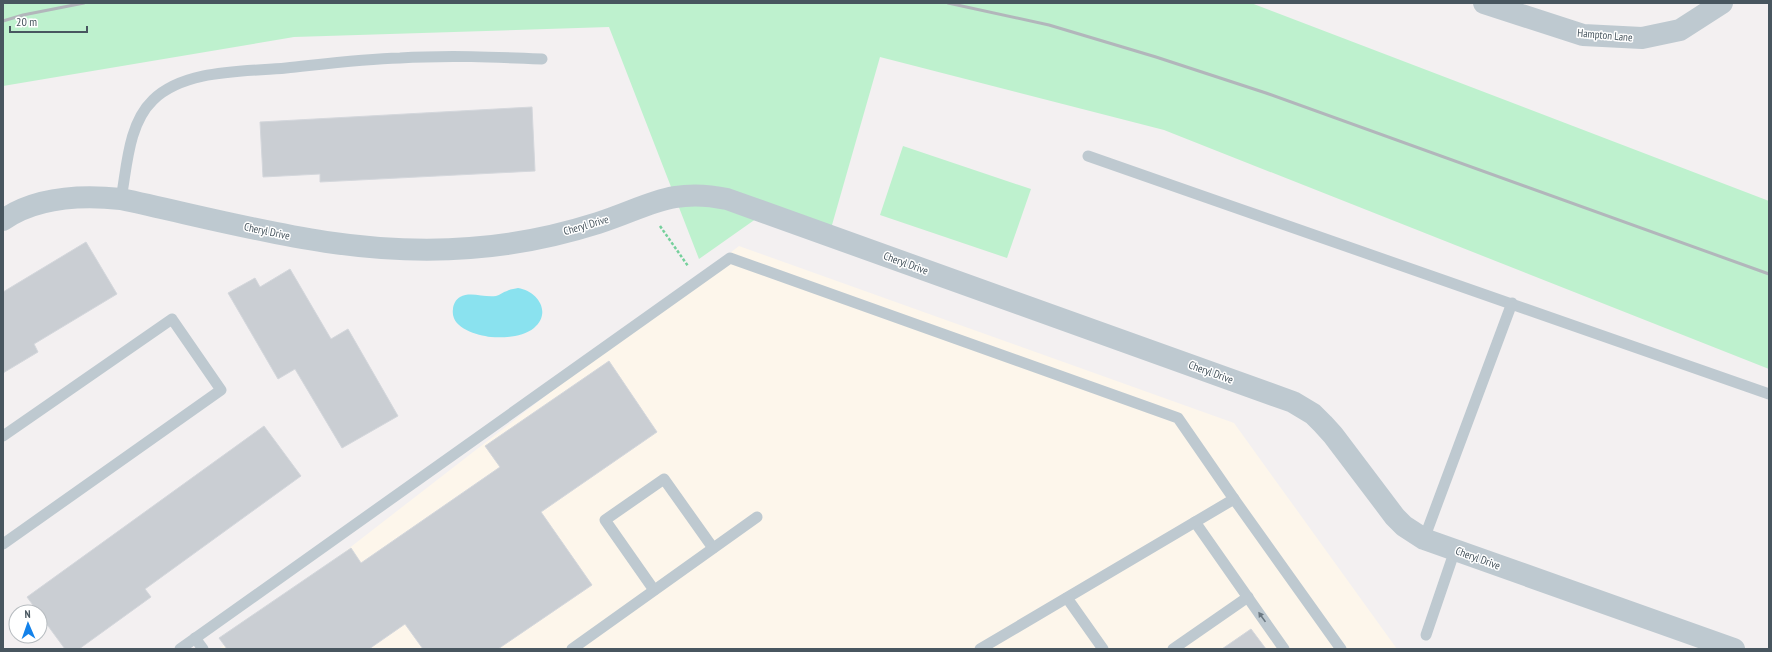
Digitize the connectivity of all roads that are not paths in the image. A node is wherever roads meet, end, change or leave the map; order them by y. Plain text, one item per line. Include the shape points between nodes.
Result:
1 (1484, 3) edge
2 (1722, 3) edge
3 (542, 59) dead end
4 (1088, 156) dead end
5 (121, 199) junction
6 (3, 220) edge
7 (1512, 303) junction
8 (1769, 394) edge
9 (3, 436) edge
10 (1234, 499) junction
11 (757, 517) dead end
12 (1195, 522) junction
13 (1424, 539) junction
14 (3, 544) edge
15 (713, 548) junction
16 (1455, 550) junction
17 (654, 590) junction
18 (1248, 597) junction
19 (1067, 598) junction
20 (1426, 635) dead end
21 (195, 638) junction
22 (180, 649) edge
23 (203, 649) edge
24 (572, 649) edge
25 (980, 649) edge
26 (1103, 649) edge
27 (1173, 649) edge
28 (1284, 649) edge
29 (1341, 649) edge
30 (1734, 649) edge

1 - 2 street, Hampton Lane via 1583,35 1642,38 1680,30
3 - 5 lane via 447,56 376,59 218,74 187,80 158,96 140,117 131,144
4 - 7 lane
5 - 6 street, Cheryl Drive via 84,197 50,202 34,205
5 - 13 street, Cheryl Drive via 318,242 361,248 407,250 470,248 517,242 599,223 644,205 686,195 727,199 1293,402 1314,414 1395,517
7 - 8 lane
7 - 13 lane
9 - 14 lane via 172,319 221,390
10 - 12 lane
10 - 21 lane via 1178,418 730,258
10 - 29 lane
11 - 15 lane
12 - 18 lane
12 - 19 lane
13 - 16 street, Cheryl Drive
15 - 17 lane
15 - 17 lane via 664,479 605,520
16 - 20 lane
16 - 30 street, Cheryl Drive
17 - 24 lane
18 - 27 lane
28 -> 18 lane
19 - 25 lane
19 - 26 lane
21 - 22 lane
21 - 23 lane

